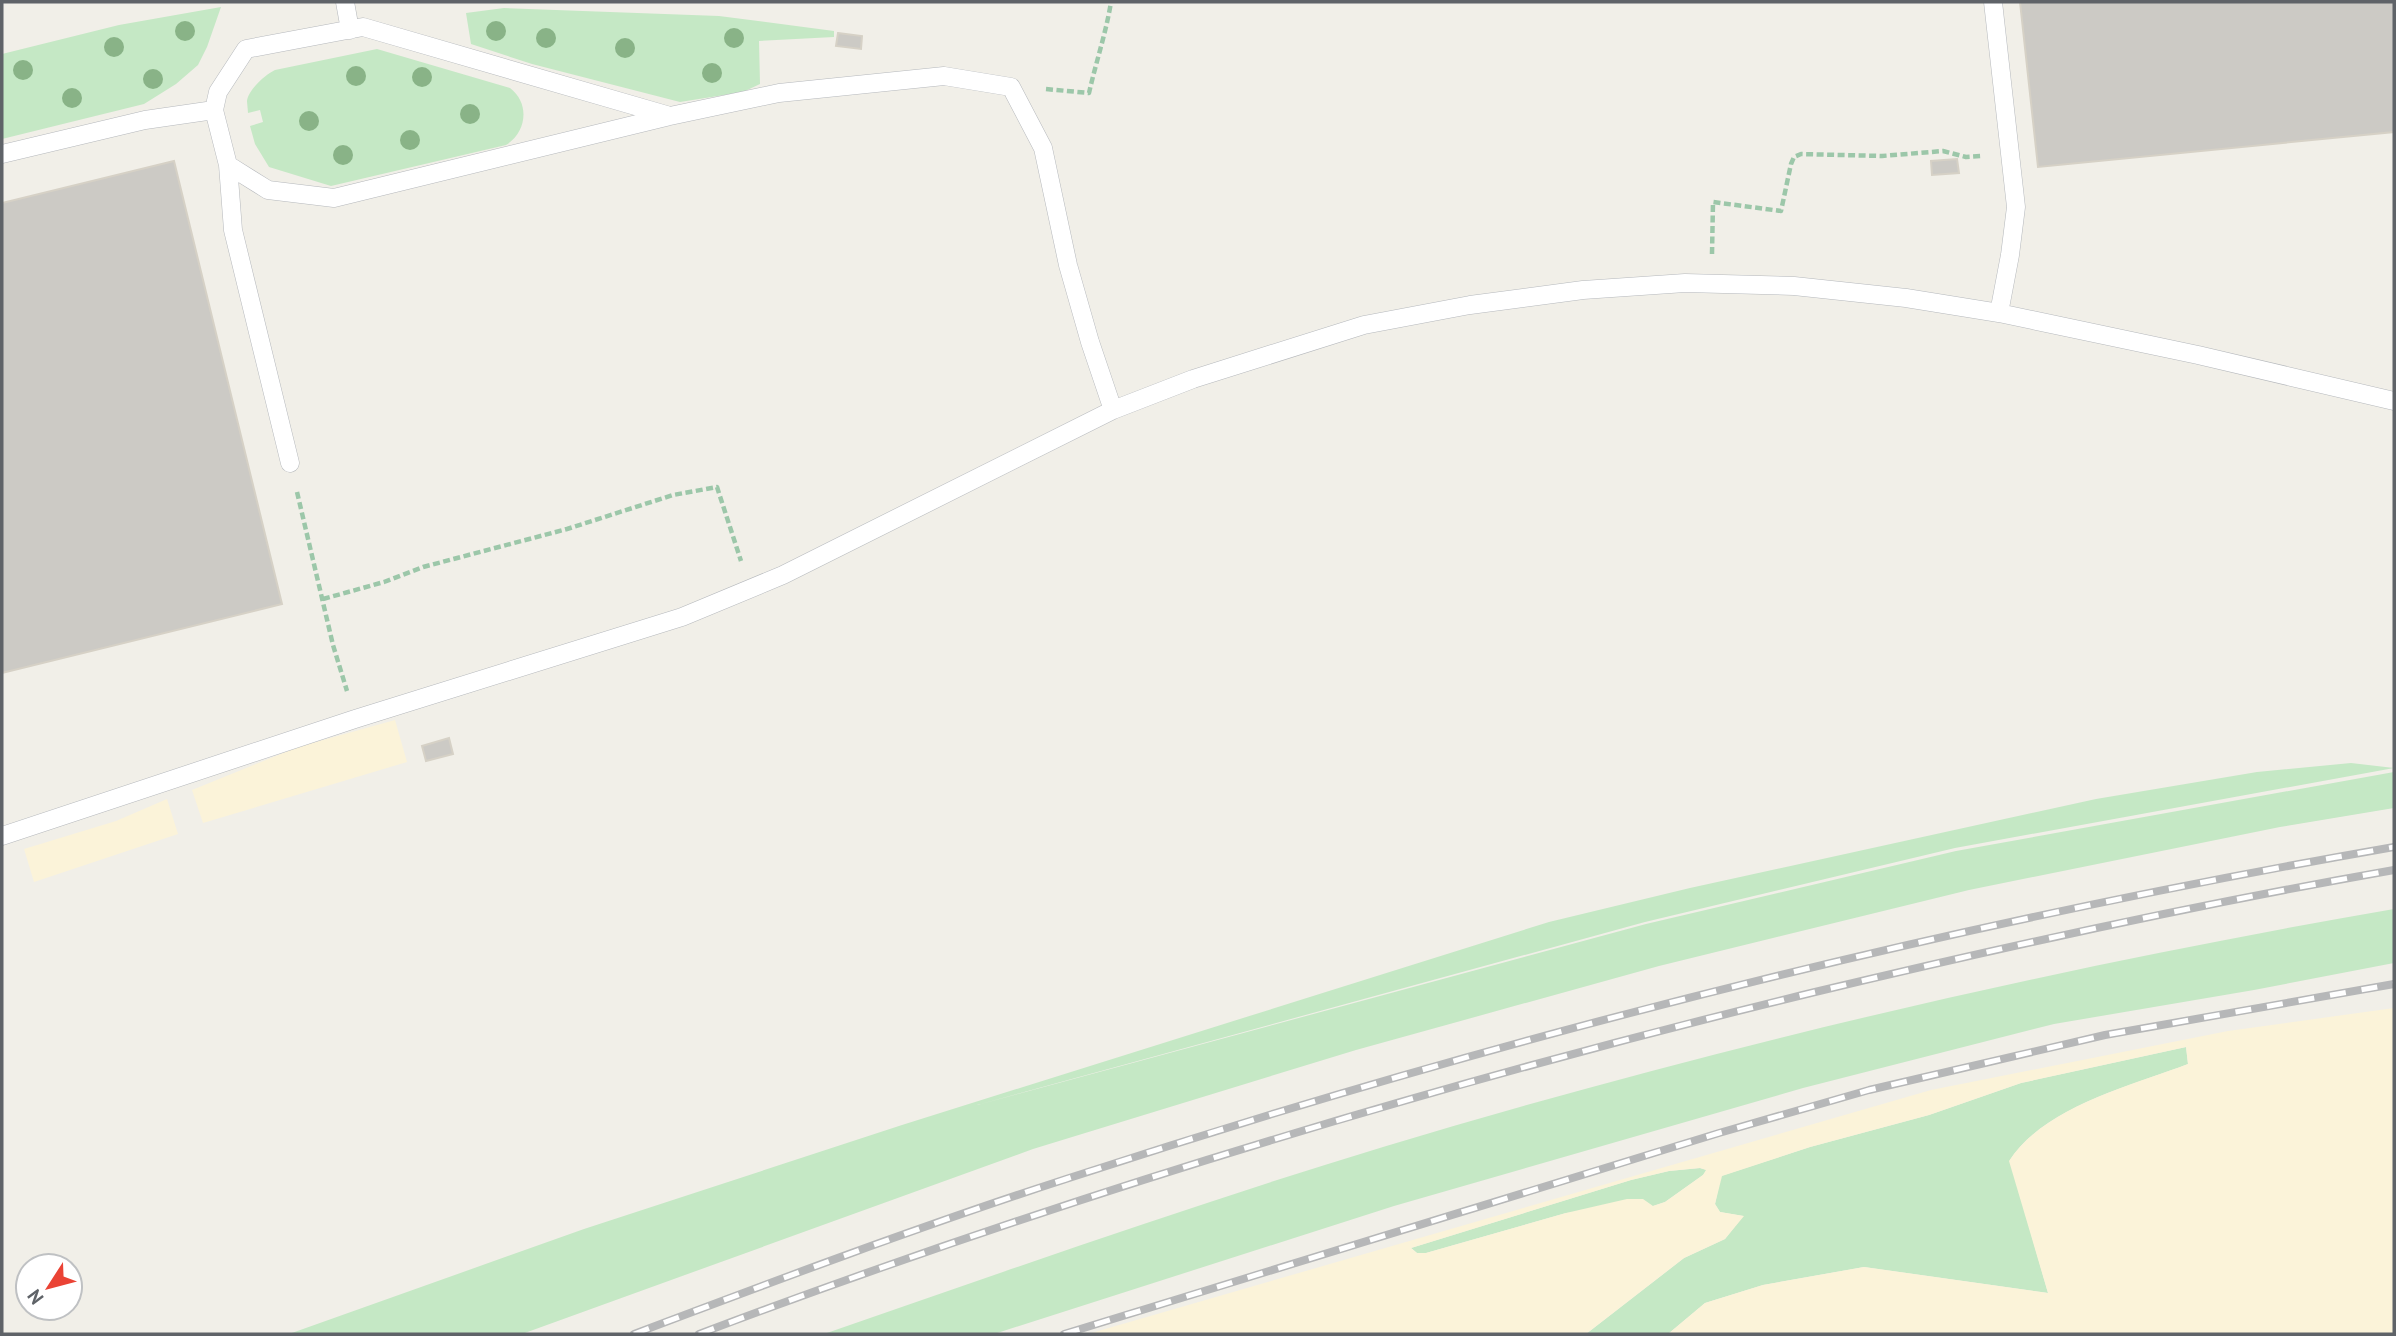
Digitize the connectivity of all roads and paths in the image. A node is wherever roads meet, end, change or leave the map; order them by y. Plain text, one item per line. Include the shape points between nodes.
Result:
1 (345, 2) edge
2 (1111, 2) edge
3 (1993, 2) edge
4 (350, 30) junction
5 (1011, 87) junction
6 (214, 110) junction
7 (670, 116) junction
8 (2009, 153) junction
9 (2, 155) edge
10 (228, 165) junction
11 (1712, 283) junction
12 (1999, 313) junction
13 (2394, 401) edge
14 (1113, 410) junction
15 (290, 463) joint
16 (753, 588) junction
17 (323, 599) junction
18 (355, 719) junction
19 (2, 836) edge

1 - 4 lane
2 - 5 path via 1089,93
3 - 8 lane
4 - 6 lane via 246,49 218,92
4 - 7 lane via 363,27
5 - 7 lane via 944,76 884,80 779,93
5 - 14 lane via 1043,148 1068,265
6 - 9 lane via 145,120
6 - 10 lane
7 - 10 lane via 334,198 268,190
8 - 11 path via 1966,157 1943,150 1794,157 1781,211 1713,202
8 - 12 lane via 2016,207
10 - 15 lane via 233,230
11 - 12 lane via 1794,286
11 - 14 lane via 1583,290 1470,305 1364,326 1193,379
12 - 13 lane
14 - 16 lane
15 - 17 path
16 - 17 path via 717,487 673,495 567,529 422,566
16 - 18 lane via 682,617
17 - 18 path
18 - 19 lane

